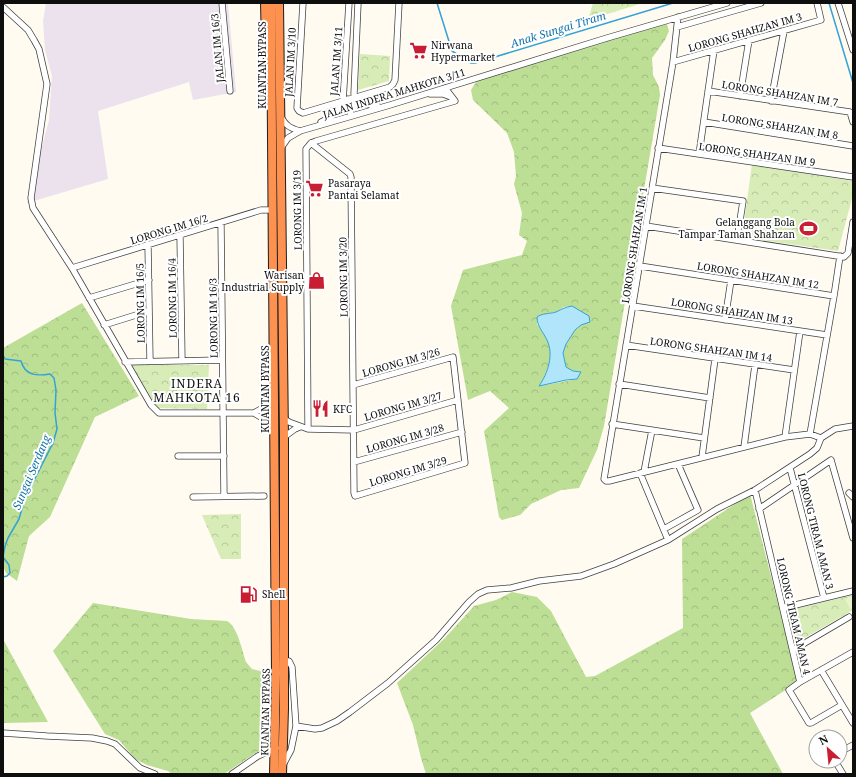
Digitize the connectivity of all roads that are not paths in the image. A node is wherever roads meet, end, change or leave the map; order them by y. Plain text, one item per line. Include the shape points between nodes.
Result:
1 (222, 3) edge
2 (264, 3) edge
3 (271, 3) edge
4 (279, 3) edge
5 (285, 3) edge
6 (303, 3) edge
7 (349, 3) edge
8 (358, 3) edge
9 (399, 3) edge
10 (727, 3) edge
11 (761, 3) edge
12 (817, 3) edge
13 (838, 3) edge
14 (4, 6) edge
15 (678, 18) junction
16 (677, 27) junction
17 (784, 30) junction
18 (276, 39) junction
19 (749, 40) junction
20 (714, 50) junction
21 (853, 50) edge
22 (673, 62) junction
23 (280, 63) junction
24 (272, 74) junction
25 (460, 83) junction
26 (445, 88) junction
27 (230, 91) dead end
28 (708, 91) junction
29 (425, 94) junction
30 (740, 96) junction
31 (355, 97) junction
32 (453, 99) junction
33 (345, 100) junction
34 (771, 101) junction
35 (390, 105) junction
36 (280, 115) junction
37 (351, 116) junction
38 (704, 122) junction
39 (853, 122) edge
40 (310, 128) junction
41 (300, 132) junction
42 (311, 142) junction
43 (853, 146) edge
44 (658, 148) junction
45 (280, 152) junction
46 (699, 154) junction
47 (853, 177) edge
48 (652, 188) junction
49 (273, 210) junction
50 (853, 222) edge
51 (221, 223) junction
52 (646, 226) junction
53 (180, 235) junction
54 (737, 240) junction
55 (148, 244) junction
56 (840, 256) junction
57 (640, 266) junction
58 (72, 268) junction
59 (149, 280) junction
60 (731, 280) junction
61 (834, 296) junction
62 (89, 298) junction
63 (633, 306) junction
64 (149, 311) junction
65 (725, 320) junction
66 (104, 325) junction
67 (800, 331) junction
68 (827, 335) junction
69 (626, 345) junction
70 (715, 359) junction
71 (222, 360) junction
72 (150, 361) junction
73 (182, 361) junction
74 (125, 362) junction
75 (755, 365) junction
76 (794, 370) junction
77 (619, 384) junction
78 (353, 385) junction
79 (710, 398) junction
80 (458, 400) junction
81 (275, 401) junction
82 (223, 413) junction
83 (254, 413) junction
84 (283, 418) junction
85 (612, 424) junction
86 (275, 426) junction
87 (853, 426) edge
88 (300, 427) junction
89 (308, 429) junction
90 (354, 430) junction
91 (652, 430) junction
92 (462, 432) junction
93 (810, 434) junction
94 (284, 437) junction
95 (785, 437) junction
96 (704, 438) junction
97 (821, 438) junction
98 (744, 447) junction
99 (178, 456) dead end
100 (224, 456) junction
101 (702, 457) junction
102 (354, 462) junction
103 (678, 464) junction
104 (790, 468) junction
105 (642, 473) junction
106 (795, 484) junction
107 (755, 490) junction
108 (193, 496) dead end
109 (224, 496) junction
110 (264, 496) dead end
111 (355, 496) joint
112 (759, 509) junction
113 (664, 529) junction
114 (853, 538) edge
115 (668, 540) junction
116 (853, 591) edge
117 (824, 598) junction
118 (783, 608) junction
119 (849, 617) dead end
120 (793, 650) junction
121 (853, 652) edge
122 (284, 661) junction
123 (821, 670) junction
124 (800, 682) junction
125 (842, 705) junction
126 (853, 723) edge
127 (296, 726) junction
128 (3, 733) edge
129 (276, 748) junction
130 (282, 770) edge
131 (155, 774) edge
132 (232, 774) edge
133 (274, 774) edge

1 - 27 street, JALAN IM 16/3
2 - 24 highway via 266,48
3 - 18 highway, KUANTAN BYPASS
4 - 18 highway, KUANTAN BYPASS
5 - 23 highway via 285,33
6 - 33 street, JALAN IM 3/10 via 297,108 303,113
7 - 33 street, JALAN IM 3/11
8 - 31 street, JALAN IM 3/11 via 353,91
9 - 31 street, JALAN IM 3/10 via 395,80 390,87
10 - 15 street, JALAN INDERA MAHKOTA 3/11
11 - 16 street
12 - 17 street, LORONG SHAHZAN IM 3 via 821,20
13 - 21 street
14 - 58 street via 28,30 38,49 46,76 47,92 31,203
15 - 16 street, LORONG SHAHZAN IM 1
15 - 25 street, JALAN INDERA MAHKOTA 3/11
16 - 22 street, LORONG SHAHZAN IM 1
17 - 19 street, LORONG SHAHZAN IM 3
17 - 34 street
18 - 23 highway, KUANTAN BYPASS
18 - 24 highway, KUANTAN BYPASS
19 - 20 street, LORONG SHAHZAN IM 3
19 - 30 street
20 - 22 street, LORONG SHAHZAN IM 3
20 - 28 street
22 - 44 street, LORONG SHAHZAN IM 1
23 - 36 highway, KUANTAN BYPASS
24 - 49 highway, KUANTAN BYPASS
25 - 26 street, JALAN INDERA MAHKOTA 3/11
25 - 32 street via 452,92
26 - 29 street, JALAN INDERA MAHKOTA 3/11
26 - 32 street
28 - 30 street, LORONG SHAHZAN IM 7
28 - 38 street
29 - 32 street via 443,94
29 - 35 street, JALAN INDERA MAHKOTA 3/11
30 - 34 street, LORONG SHAHZAN IM 7
31 - 33 street, JALAN IM 3/10
31 - 35 street via 367,105
32 - 42 street
33 - 37 street
33 - 40 street, JALAN IM 3/11 via 334,114
34 - 39 street, LORONG SHAHZAN IM 7 via 850,112
35 - 37 street, JALAN INDERA MAHKOTA 3/11
36 - 41 street via 289,128
36 - 45 highway, KUANTAN BYPASS
37 - 40 street, JALAN INDERA MAHKOTA 3/11
38 - 43 street, LORONG SHAHZAN IM 8
38 - 46 street
40 - 41 street, JALAN INDERA MAHKOTA 3/11
41 - 45 street, JALAN INDERA MAHKOTA 3/11 via 288,138
42 - 78 street, LORONG IM 3/20 via 351,177
42 - 89 street, LORONG IM 3/19 via 306,149
44 - 46 street, LORONG SHAHZAN IM 9
44 - 48 street, LORONG SHAHZAN IM 1
45 - 84 highway, KUANTAN BYPASS
46 - 47 street, LORONG SHAHZAN IM 9
48 - 52 street, LORONG SHAHZAN IM 1
48 - 54 street via 743,201
49 - 51 street, LORONG IM 16/2 via 261,210
49 - 81 highway, KUANTAN BYPASS
50 - 56 street via 847,255
51 - 53 street, LORONG IM 16/2
51 - 71 street, LORONG IM 16/3
52 - 54 street
52 - 57 street, LORONG SHAHZAN IM 1
53 - 55 street, LORONG IM 16/2
53 - 73 street, LORONG IM 16/4
54 - 56 street
55 - 58 street, LORONG IM 16/2
55 - 59 street, LORONG IM 16/5
56 - 61 street
57 - 60 street, LORONG SHAHZAN IM 12
57 - 63 street, LORONG SHAHZAN IM 1
58 - 62 street
59 - 62 street
59 - 64 street, LORONG IM 16/5
60 - 61 street, LORONG SHAHZAN IM 12
60 - 65 street
61 - 68 street
62 - 66 street
63 - 65 street, LORONG SHAHZAN IM 13
63 - 69 street, LORONG SHAHZAN IM 1
64 - 66 street
64 - 72 street, LORONG IM 16/5
65 - 67 street, LORONG SHAHZAN IM 13
66 - 74 street
67 - 68 street, LORONG SHAHZAN IM 13
67 - 76 street
68 - 93 street
69 - 70 street, LORONG SHAHZAN IM 14
69 - 77 street, LORONG SHAHZAN IM 1
70 - 75 street, LORONG SHAHZAN IM 14
70 - 79 street
71 - 73 street
71 - 82 street, LORONG IM 16/3
72 - 73 street
72 - 74 street
74 - 82 street via 151,405 159,413
75 - 76 street, LORONG SHAHZAN IM 14
75 - 98 street
76 - 95 street
77 - 79 street
77 - 85 street, LORONG SHAHZAN IM 1
78 - 80 street, LORONG IM 3/26 via 453,357
78 - 90 street, LORONG IM 3/20
79 - 96 street
80 - 90 street, LORONG IM 3/27
80 - 92 street
81 - 83 street
81 - 86 highway, KUANTAN BYPASS
82 - 83 street
82 - 100 street, LORONG IM 16/3
83 - 86 street
84 - 88 street, LORONG IM 3/27
84 - 94 highway, KUANTAN BYPASS
85 - 91 street
85 - 105 street, LORONG SHAHZAN IM 1 via 604,479 606,481
86 - 129 highway, KUANTAN BYPASS
87 - 97 street via 835,429
88 - 89 street, LORONG IM 3/27
88 - 94 street
89 - 90 street, LORONG IM 3/27
90 - 102 street, LORONG IM 3/20
91 - 96 street
91 - 105 street
92 - 102 street, LORONG IM 3/28
92 - 111 street, LORONG IM 3/29 via 465,463
93 - 95 street
93 - 97 street
94 - 122 highway, KUANTAN BYPASS
95 - 98 street
96 - 101 street
97 - 104 street via 814,451
98 - 101 street
99 - 100 street
100 - 109 street, LORONG IM 16/3
101 - 103 street
102 - 111 street, LORONG IM 3/20
103 - 105 street
103 - 113 street via 698,510
104 - 106 street, LORONG TIRAM AMAN 3
104 - 107 street
105 - 113 street
106 - 112 street
106 - 114 street via 831,460
106 - 117 street, LORONG TIRAM AMAN 3
107 - 112 street, LORONG TIRAM AMAN 4
107 - 115 street via 717,509
108 - 109 street
109 - 110 street
112 - 118 street, LORONG TIRAM AMAN 4
113 - 115 street
115 - 127 street via 581,576 538,581 511,588 487,590 478,594 436,640 388,683 350,712 322,728
116 - 117 street
117 - 118 street
118 - 120 street, LORONG TIRAM AMAN 4
119 - 120 street
120 - 124 street, LORONG TIRAM AMAN 4
121 - 123 street
122 - 127 street via 289,661 292,667
122 - 130 highway, KUANTAN BYPASS
123 - 124 street
123 - 125 street
124 - 125 street, LORONG TIRAM AMAN 4 via 790,688 790,691 809,723
125 - 126 street
127 - 130 street via 291,750
128 - 131 street via 107,740 115,744 140,768
129 - 132 street via 258,756
129 - 133 highway, KUANTAN BYPASS

